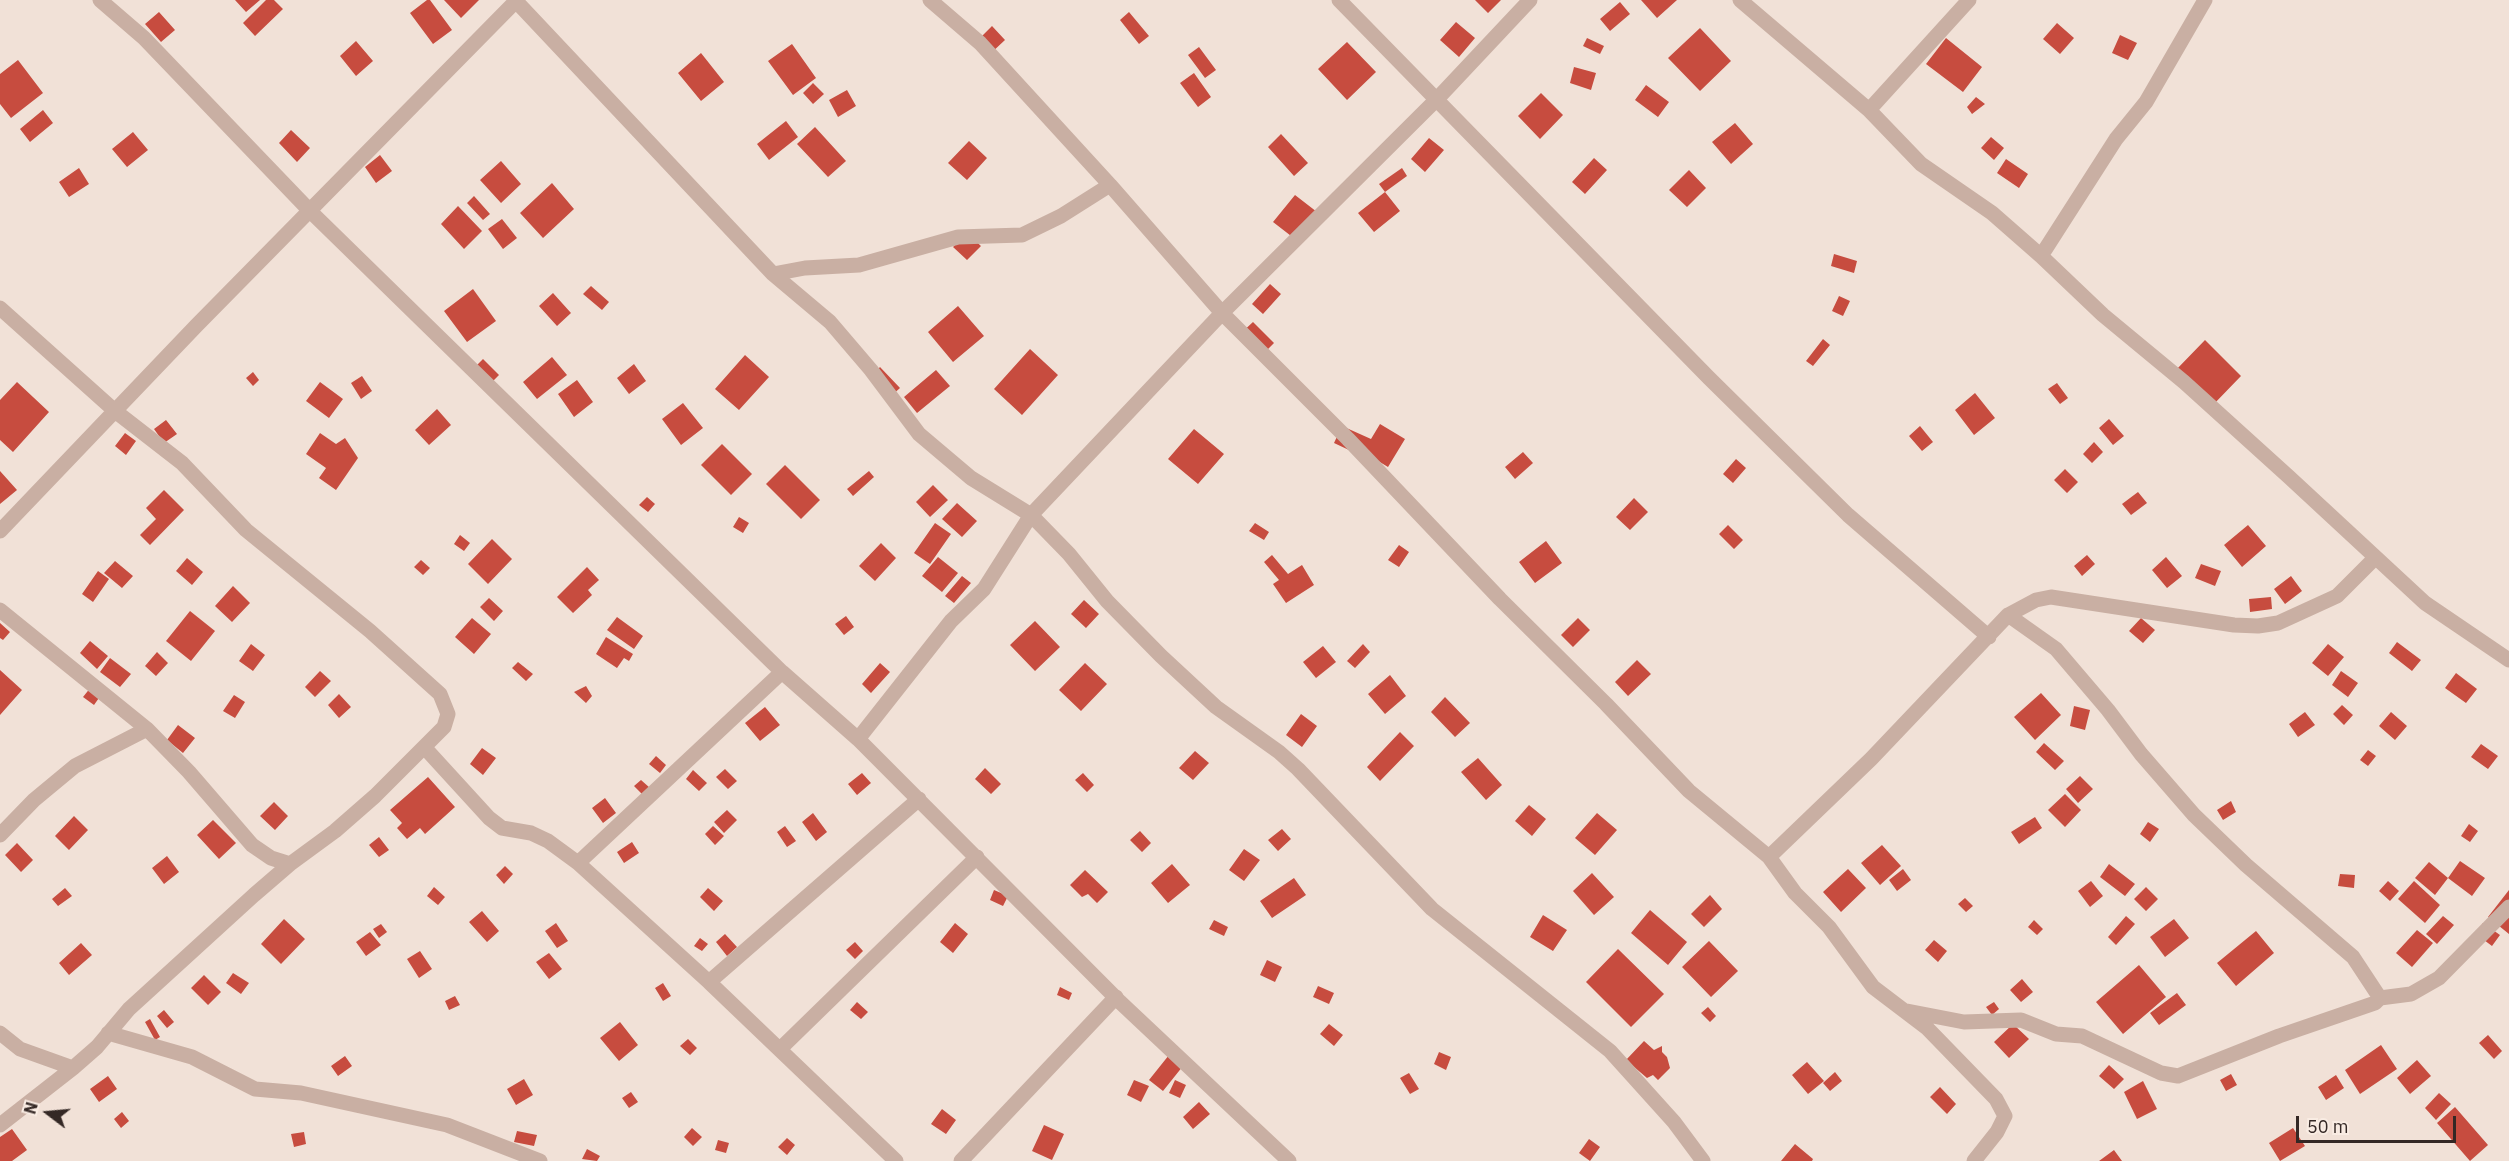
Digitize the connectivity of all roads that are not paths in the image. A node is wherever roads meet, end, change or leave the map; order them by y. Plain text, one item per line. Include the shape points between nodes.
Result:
1 (100, 0) edge
2 (516, 0) edge
3 (930, 0) edge
4 (1339, 0) edge
5 (1530, 0) edge
6 (1740, 0) edge
7 (1969, 0) edge
8 (2205, 0) edge
9 (1437, 99) junction
10 (1869, 110) junction
11 (1110, 185) junction
12 (310, 211) junction
13 (2041, 256) junction
14 (773, 274) junction
15 (0, 308) edge
16 (1222, 313) junction
17 (115, 411) junction
18 (1031, 515) junction
19 (0, 531) edge
20 (2375, 558) junction
21 (0, 610) edge
22 (2008, 615) junction
23 (1989, 637) junction
24 (2509, 660) edge
25 (782, 672) junction
26 (147, 729) junction
27 (858, 739) junction
28 (425, 748) junction
29 (919, 799) junction
30 (0, 835) edge
31 (976, 857) junction
32 (1768, 857) junction
33 (578, 863) junction
34 (290, 864) junction
35 (2509, 907) edge
36 (710, 982) junction
37 (1116, 997) junction
38 (2380, 998) junction
39 (1905, 1011) junction
40 (0, 1033) edge
41 (108, 1033) junction
42 (780, 1049) junction
43 (73, 1068) junction
44 (0, 1125) edge
45 (540, 1161) edge
46 (896, 1161) edge
47 (961, 1161) edge
48 (1289, 1161) edge
49 (1703, 1161) edge
50 (1974, 1161) edge

1 - 12 street via 144,38
2 - 12 street
2 - 14 street
3 - 11 street via 980,43
4 - 9 street
5 - 9 street
6 - 10 street
7 - 10 street
8 - 13 street via 2146,102 2116,139
9 - 16 street
9 - 23 street via 1708,378 1840,507
10 - 13 street via 1921,165 1992,213
11 - 14 street via 1022,235 958,237 859,265
11 - 16 street
12 - 17 street
12 - 25 street
13 - 20 street
14 - 18 street via 830,322 919,434 971,478
15 - 17 street
16 - 18 street
16 - 32 street via 1689,791
17 - 19 street
17 - 28 street via 182,463 246,530 440,694 448,714 444,727
18 - 27 street via 984,589 951,621
18 - 49 street via 1161,656 1216,707 1298,769 1432,909 1610,1051 1674,1122
20 - 22 street via 2337,596 2278,623 2234,625 2051,597 2036,600
20 - 24 street via 2425,603
21 - 26 street
22 - 23 street
22 - 38 street via 2056,650 2194,815 2353,957
23 - 32 street via 1871,759
25 - 27 street
25 - 33 street
26 - 30 street via 75,766
26 - 34 street via 252,845 271,858
27 - 29 street
28 - 33 street via 502,828 531,833
28 - 34 street via 335,831
29 - 31 street
29 - 36 street
31 - 37 street
31 - 42 street
32 - 39 street via 1795,893 1829,927 1873,987
33 - 36 street
34 - 41 street via 129,1009
35 - 38 street via 2439,978 2411,994
36 - 42 street
37 - 47 street
37 - 48 street
38 - 39 street via 2178,1076 2162,1073 2082,1036 2056,1034 2021,1020 1964,1022
39 - 50 street via 1927,1028 1996,1099 2005,1116
40 - 43 street via 20,1049
41 - 43 street
41 - 45 street via 192,1057 255,1089 301,1093 436,1122
42 - 46 street
43 - 44 street

